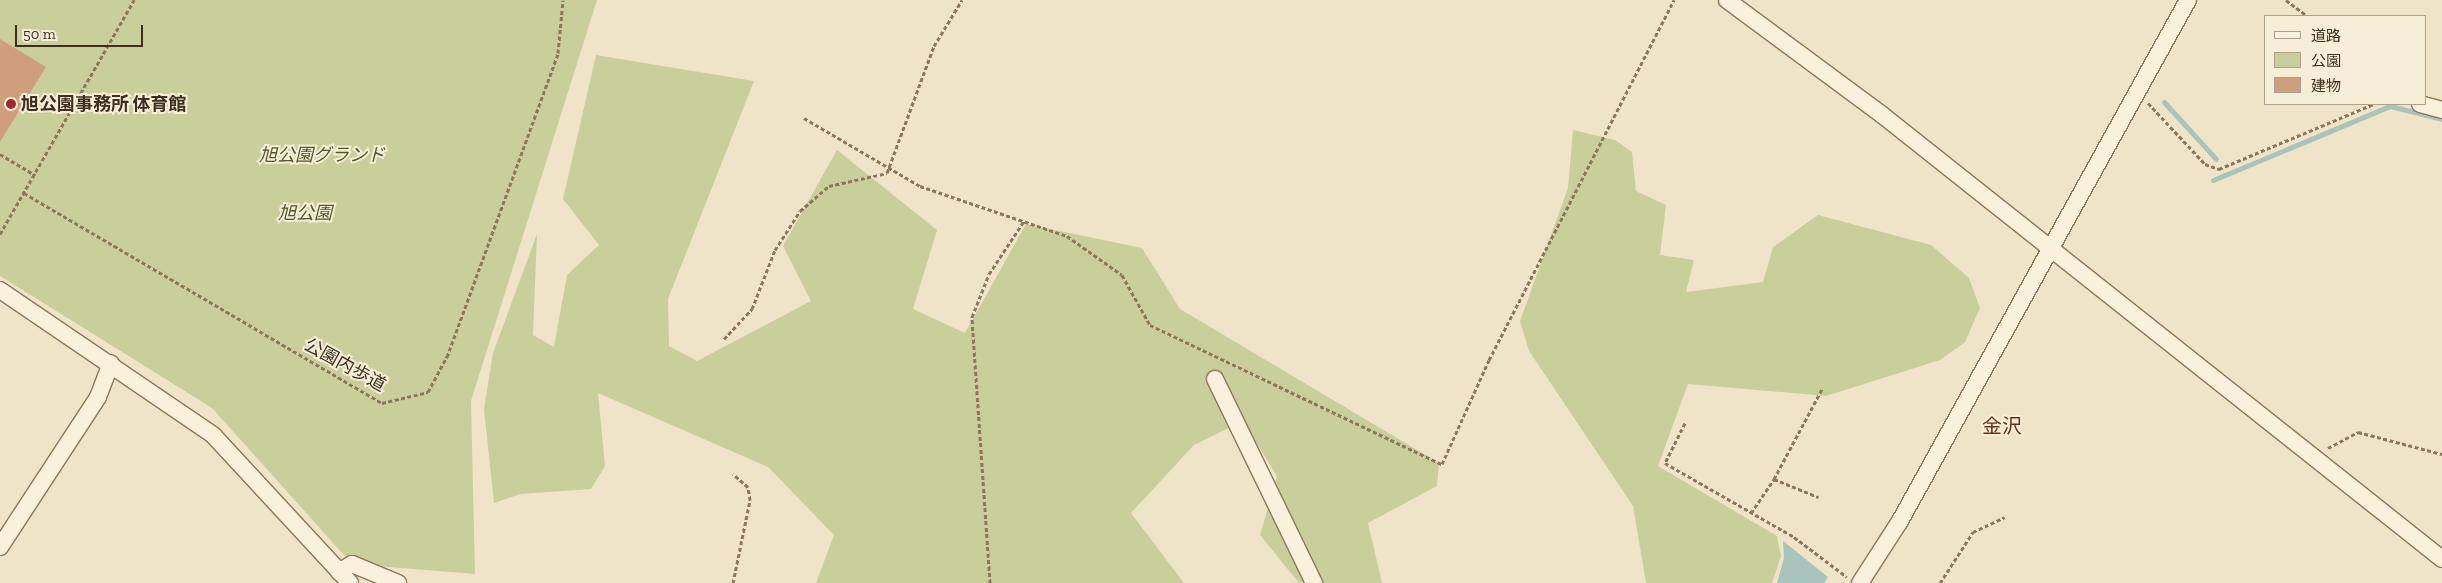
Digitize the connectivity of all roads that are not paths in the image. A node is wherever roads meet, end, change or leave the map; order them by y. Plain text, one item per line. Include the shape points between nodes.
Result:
1 (1727, 0) edge
2 (2188, 0) edge
3 (2424, 105) edge
4 (2442, 110) edge
5 (2052, 249) junction
6 (0, 290) edge
7 (111, 363) junction
8 (1215, 379) dead end
9 (0, 547) edge
10 (2442, 559) edge
11 (345, 578) edge
12 (1855, 581) edge
13 (398, 583) edge
14 (1314, 583) edge

1 - 5 street
2 - 5 street
3 - 4 street
5 - 10 street
5 - 12 street via 1900,521
6 - 7 street
7 - 9 street via 98,397
7 - 11 street via 213,435 313,538
8 - 14 street
11 - 13 street via 352,564

